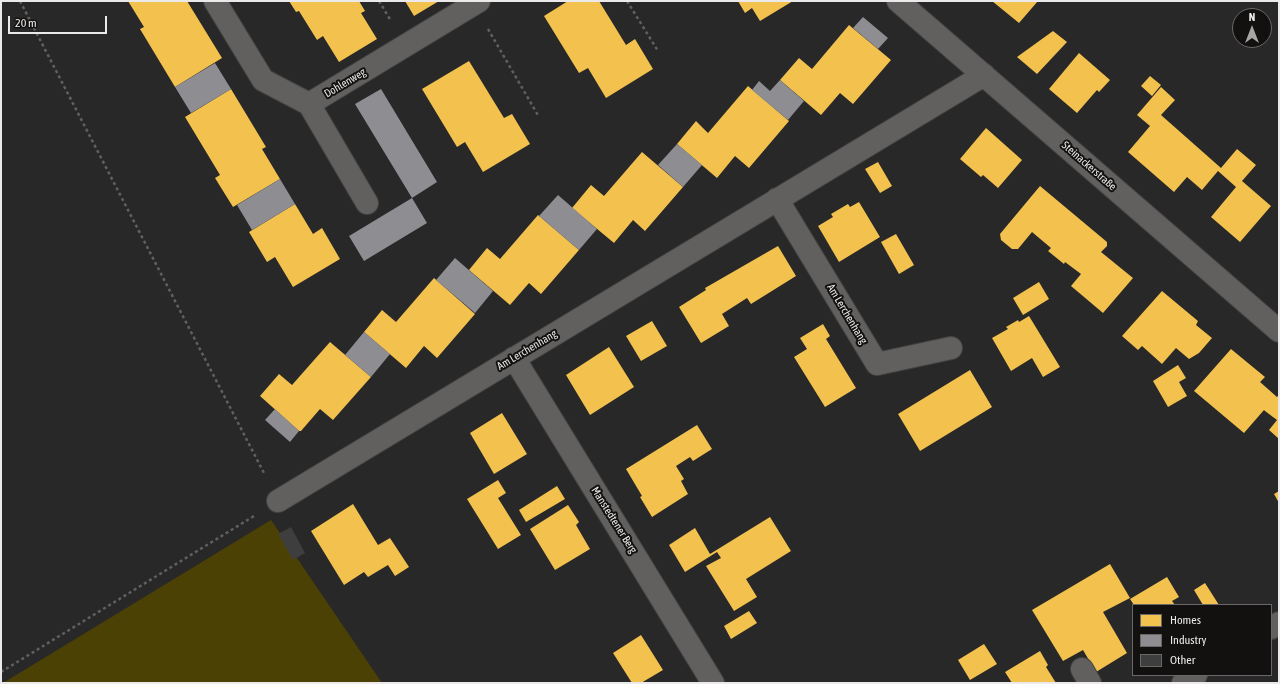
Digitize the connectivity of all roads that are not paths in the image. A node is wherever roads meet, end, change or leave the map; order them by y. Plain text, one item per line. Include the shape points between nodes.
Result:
1 (215, 1) edge
2 (898, 1) edge
3 (476, 3) edge
4 (984, 75) junction
5 (309, 104) junction
6 (777, 200) junction
7 (368, 203) dead end
8 (1279, 331) edge
9 (951, 348) dead end
10 (514, 358) junction
11 (278, 501) road end
12 (1194, 676) edge
13 (714, 683) edge
14 (1183, 683) edge

1 - 5 street via 263,80
2 - 4 street, Steinackerstraße
3 - 5 street, Dohlenweg
4 - 6 street, Am Lerchenhang
4 - 8 street, Steinackerstraße
5 - 7 street
6 - 9 street, Am Lerchenhang via 876,364
6 - 10 street, Am Lerchenhang
10 - 11 street, Am Lerchenhang
10 - 13 street, Manstedtener Berg
12 - 14 street

